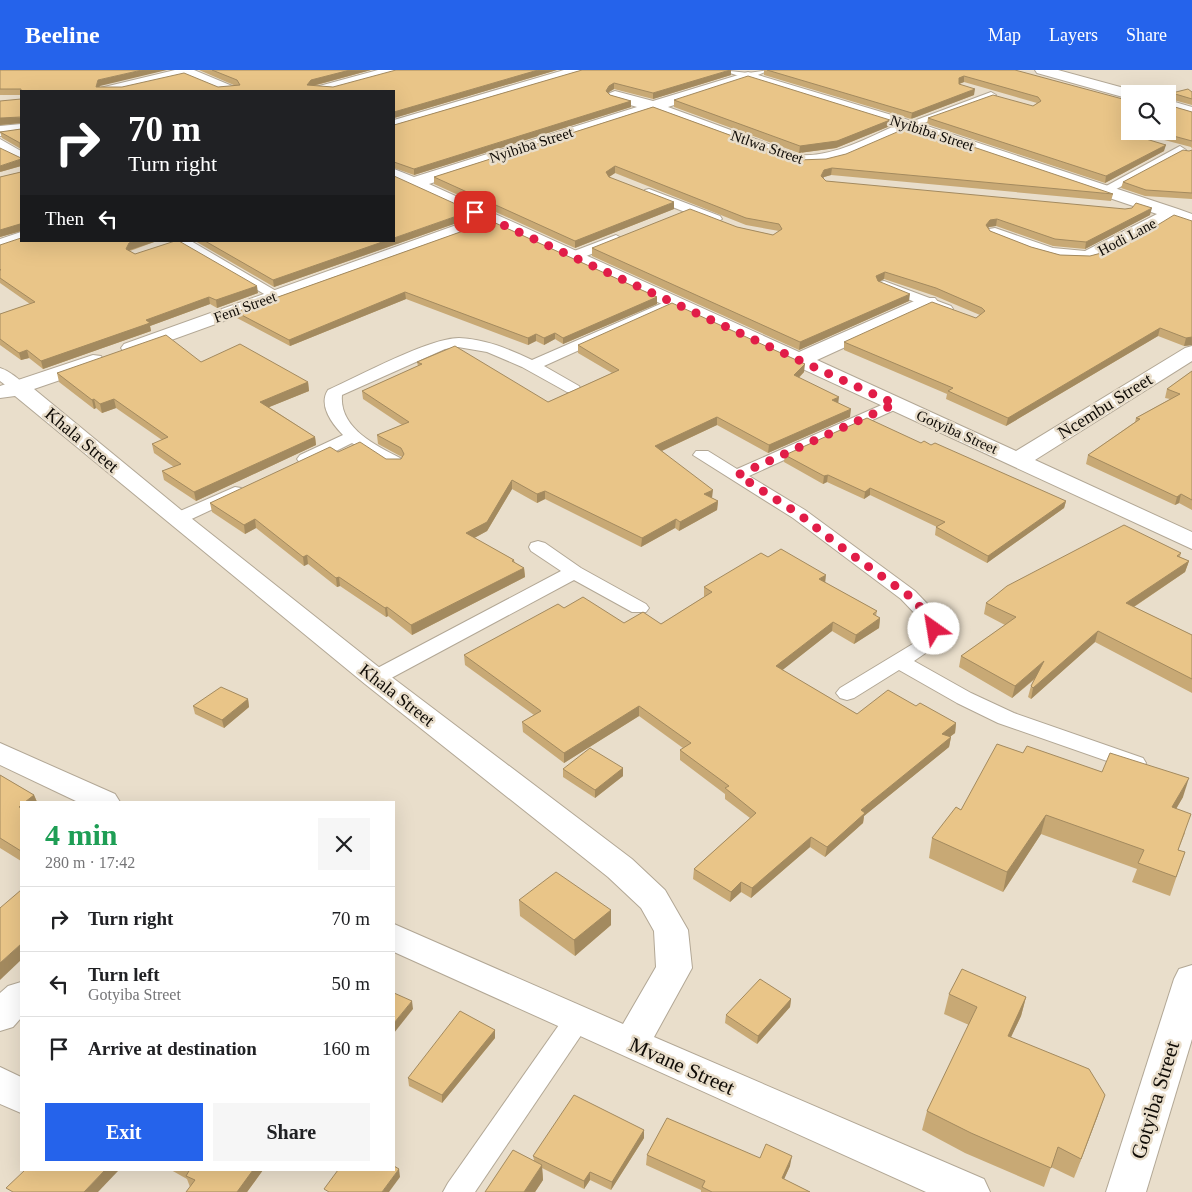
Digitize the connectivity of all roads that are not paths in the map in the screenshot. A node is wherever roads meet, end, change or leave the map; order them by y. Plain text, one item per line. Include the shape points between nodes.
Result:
1 (394, 70) edge
2 (580, 70) edge
3 (726, 70) edge
4 (764, 70) edge
5 (1042, 70) edge
6 (184, 71) edge
7 (748, 76) junction
8 (973, 89) edge
9 (109, 90) edge
10 (230, 90) edge
11 (321, 90) edge
12 (1121, 92) edge
13 (615, 96) edge
14 (652, 106) junction
15 (1176, 107) edge
16 (1192, 112) edge
17 (395, 125) edge
18 (909, 126) junction
19 (20, 129) edge
20 (0, 130) edge
21 (0, 144) edge
22 (1165, 146) edge
23 (1186, 152) edge
24 (20, 157) edge
25 (395, 174) edge
26 (413, 183) junction
27 (639, 189) edge
28 (1103, 190) junction
29 (1094, 206) edge
30 (689, 210) junction
31 (1172, 213) junction
32 (1192, 214) edge
33 (671, 217) edge
34 (491, 219) junction
35 (1192, 220) edge
36 (726, 224) edge
37 (995, 233) edge
38 (627, 235) edge
39 (20, 238) edge
40 (176, 242) edge
41 (0, 245) edge
42 (574, 256) junction
43 (884, 285) edge
44 (276, 295) junction
45 (674, 302) junction
46 (928, 302) junction
47 (956, 313) edge
48 (1191, 354) edge
49 (800, 360) junction
50 (531, 366) junction
51 (6, 385) edge
52 (574, 390) edge
53 (895, 404) junction
54 (352, 437) junction
55 (702, 456) dead end
56 (1018, 460) junction
57 (394, 462) edge
58 (291, 466) edge
59 (738, 475) junction
60 (247, 487) edge
61 (177, 520) junction
62 (1192, 541) edge
63 (538, 547) dead end
64 (574, 572) junction
65 (639, 608) dead end
66 (899, 661) junction
67 (376, 678) junction
68 (847, 693) dead end
69 (0, 753) edge
70 (1153, 768) edge
71 (102, 801) edge
72 (395, 937) edge
73 (1191, 983) edge
74 (20, 997) edge
75 (0, 1016) edge
76 (577, 1020) junction
77 (632, 1044) junction
78 (0, 1083) edge
79 (20, 1095) edge
80 (458, 1192) edge
81 (970, 1192) edge
82 (1126, 1192) edge

1 - 11 street
2 - 17 street
3 - 7 lane
4 - 7 lane
5 - 12 street
6 - 9 street
6 - 10 street
7 - 14 street, Nyibiba Street
7 - 18 street, Nyibiba Street
8 - 18 lane via 996,96
13 - 14 street, Ntlwa Street
14 - 18 street, Ntlwa Street via 808,162 828,160
14 - 26 street, Nyibiba Street
15 - 16 street
18 - 28 street, Nyibiba Street
19 - 20 street
21 - 24 street
22 - 23 lane
23 - 28 lane
25 - 26 street, Gotyiba Street
26 - 34 street, Gotyiba Street
27 - 30 lane
28 - 31 street, Nyibiba Street
29 - 31 street
30 - 33 lane
30 - 36 lane
31 - 32 lane
31 - 35 street, Nyibiba Street
31 - 37 street, Hodi Lane via 1084,259 1063,256
34 - 42 street, Gotyiba Street
34 - 44 street, Feni Street
38 - 42 lane
39 - 41 street
40 - 44 lane
42 - 45 street, Gotyiba Street
43 - 46 lane
44 - 51 street, Feni Street
45 - 49 street, Gotyiba Street
45 - 50 lane
46 - 47 lane
46 - 49 street
48 - 56 street, Ncembu Street
49 - 53 street, Gotyiba Street
50 - 52 lane
50 - 54 lane via 479,344 442,345 334,393 332,404 335,413
51 - 61 street, Khala Street
53 - 56 street, Gotyiba Street
53 - 59 lane
54 - 57 lane
54 - 58 lane
55 - 59 lane
56 - 62 street, Gotyiba Street
59 - 66 lane via 799,514 908,595 931,618 934,629 931,637
60 - 61 lane
61 - 67 street, Khala Street
63 - 64 lane
64 - 65 lane
64 - 67 lane
66 - 68 lane
66 - 70 lane via 1006,718
67 - 77 street, Khala Street via 580,836 653,899 672,930 674,968
69 - 71 street
72 - 76 street, Mvane Street
73 - 82 street, Gotyiba Street
74 - 75 street
76 - 77 street, Mvane Street
76 - 80 lane
77 - 81 street, Mvane Street
78 - 79 street

